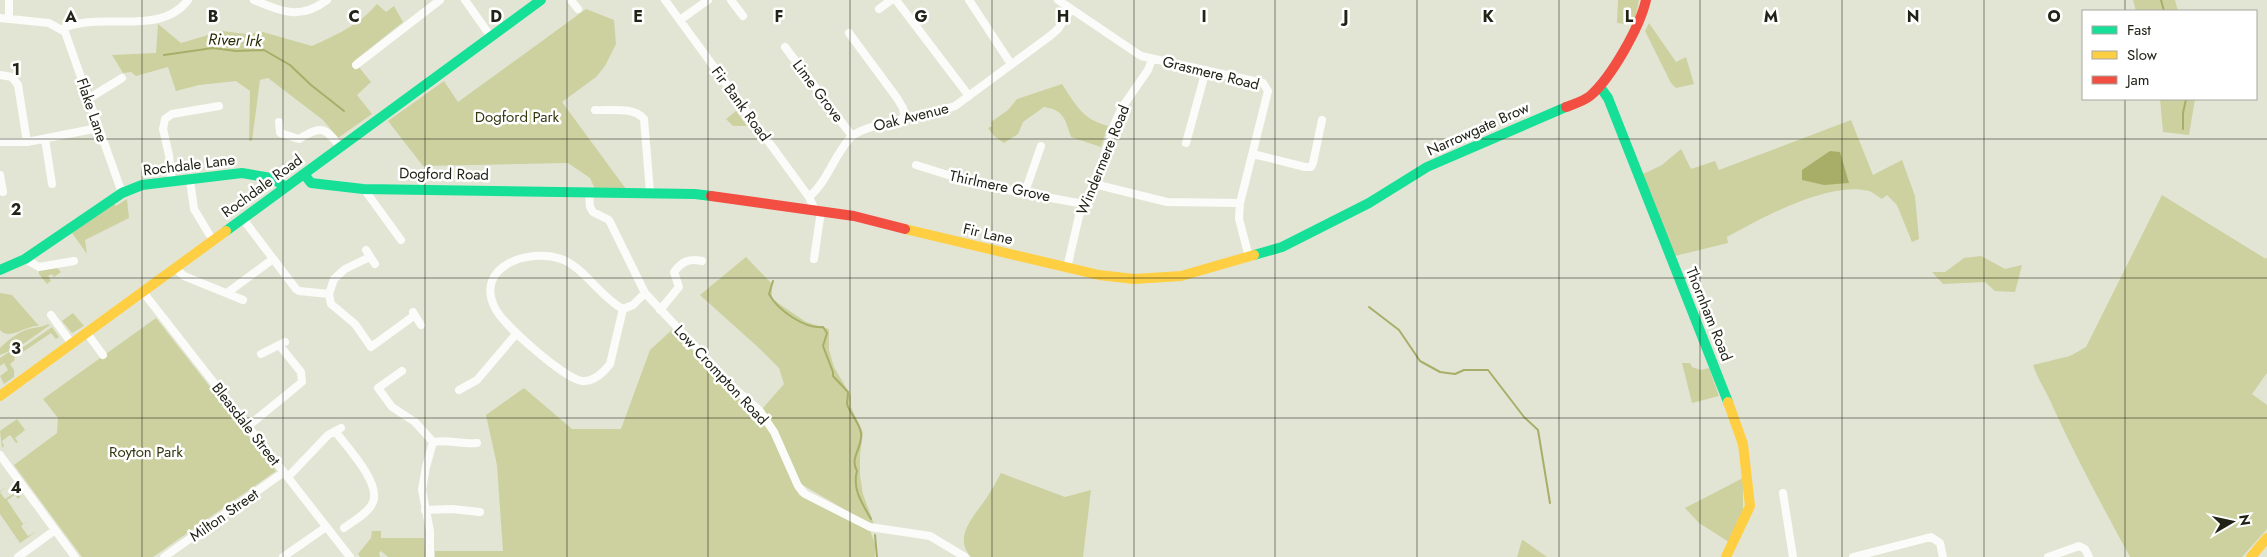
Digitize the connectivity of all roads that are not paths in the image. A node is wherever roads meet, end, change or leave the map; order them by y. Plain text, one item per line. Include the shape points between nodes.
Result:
1 (9, 0) edge
2 (188, 0) edge
3 (327, 0) edge
4 (440, 0) edge
5 (464, 0) edge
6 (541, 0) edge
7 (571, 0) edge
8 (665, 0) edge
9 (708, 0) edge
10 (731, 0) edge
11 (891, 0) edge
12 (896, 0) edge
13 (969, 0) edge
14 (1058, 0) edge
15 (1646, 0) edge
16 (258, 1) edge
17 (578, 9) dead end
18 (879, 9) dead end
19 (1071, 9) junction
20 (742, 16) dead end
21 (0, 18) edge
22 (9, 19) junction
23 (680, 20) junction
24 (62, 29) junction
25 (849, 33) dead end
26 (491, 37) junction
27 (785, 47) dead end
28 (1152, 58) junction
29 (1011, 64) junction
30 (356, 65) dead end
31 (1206, 70) junction
32 (0, 75) edge
33 (122, 78) dead end
34 (1600, 87) junction
35 (969, 96) junction
36 (88, 99) junction
37 (219, 106) dead end
38 (595, 110) dead end
39 (905, 120) junction
40 (1322, 120) dead end
41 (279, 122) dead end
42 (98, 128) junction
43 (852, 136) junction
44 (45, 139) junction
45 (0, 142) edge
46 (26, 142) junction
47 (1186, 143) dead end
48 (1041, 146) dead end
49 (341, 148) junction
50 (1253, 154) junction
51 (916, 165) dead end
52 (304, 174) junction
53 (0, 176) edge
54 (190, 180) junction
55 (172, 182) junction
56 (52, 184) dead end
57 (1094, 184) junction
58 (286, 186) junction
59 (364, 189) junction
60 (2, 192) dead end
61 (588, 192) junction
62 (650, 192) junction
63 (1025, 192) junction
64 (122, 193) junction
65 (809, 197) junction
66 (1240, 203) junction
67 (1369, 203) joint
68 (1084, 204) junction
69 (818, 210) junction
70 (243, 219) junction
71 (209, 234) dead end
72 (401, 240) dead end
73 (1249, 257) junction
74 (25, 259) junction
75 (273, 259) junction
76 (814, 259) dead end
77 (702, 261) dead end
78 (74, 262) dead end
79 (376, 264) dead end
80 (175, 268) junction
81 (1068, 268) junction
82 (0, 270) edge
83 (143, 292) junction
84 (227, 293) junction
85 (645, 293) junction
86 (329, 294) junction
87 (243, 300) dead end
88 (623, 309) junction
89 (660, 310) junction
90 (50, 315) dead end
91 (421, 325) dead end
92 (87, 333) junction
93 (516, 334) junction
94 (72, 344) junction
95 (261, 354) dead end
96 (103, 355) dead end
97 (402, 370) dead end
98 (459, 390) dead end
99 (0, 396) edge
100 (248, 427) junction
101 (433, 442) junction
102 (477, 443) dead end
103 (0, 455) edge
104 (3, 466) edge
105 (286, 475) junction
106 (1784, 493) dead end
107 (426, 510) junction
108 (480, 512) dead end
109 (326, 527) junction
110 (344, 528) dead end
111 (55, 530) junction
112 (2267, 538) edge
113 (1877, 554) edge
114 (18, 557) edge
115 (74, 557) edge
116 (164, 557) edge
117 (283, 557) edge
118 (350, 557) edge
119 (430, 557) edge
120 (965, 557) edge
121 (1726, 557) edge
122 (1793, 557) edge
123 (1853, 557) edge
124 (1943, 557) edge
125 (2048, 557) edge
126 (2089, 557) edge
127 (2251, 557) edge

1 - 22 street
2 - 24 street via 176,12 161,19 82,22
3 - 16 street via 313,9 292,13 277,11
4 - 30 street
5 - 26 street
6 - 26 street, Rochdale Road
7 - 17 street
8 - 23 street, Fir Bank Road
9 - 23 street
10 - 20 street
11 - 18 street
12 - 35 street
13 - 29 street
14 - 19 street, Grasmere Road
15 - 34 street via 1639,27
19 - 28 street, Grasmere Road via 1141,56
19 - 29 street, Oak Avenue via 1058,29
21 - 22 street
22 - 24 street via 48,23
23 - 65 street, Fir Bank Road
24 - 36 street, Flake Lane
25 - 39 street via 897,98
26 - 49 street, Rochdale Road
27 - 43 street, Lime Grove
28 - 31 street, Grasmere Road
28 - 57 street, Windermere Road via 1148,70 1121,109
29 - 35 street, Oak Avenue
31 - 47 street
31 - 50 street, Grasmere Road via 1263,83 1268,91
32 - 46 street via 9,76 16,82
33 - 36 street
34 - 67 street, Narrowgate Brow via 1588,98 1427,167
34 - 121 street, Thornham Road via 1608,98 1743,444 1750,506
35 - 39 street, Oak Avenue via 955,106
36 - 42 street, Flake Lane
37 - 55 street via 172,114 165,120 163,129
38 - 62 street via 632,111 644,118
39 - 43 street, Oak Avenue via 874,126
40 - 50 street via 1311,167
41 - 49 street via 280,133 300,139 322,128
42 - 44 street
42 - 64 street, Flake Lane
43 - 65 street, Oak Avenue via 818,189
44 - 46 street
44 - 56 street
45 - 46 street
48 - 63 street
49 - 52 street, Rochdale Road
50 - 66 street, Grasmere Road
51 - 63 street, Thirlmere Grove via 980,184
52 - 58 street, Rochdale Road
52 - 59 street, Dogford Road via 311,183
53 - 60 street
54 - 55 street, Rochdale Lane
54 - 58 street, Rochdale Lane via 242,174 271,178
54 - 71 street via 194,209
55 - 64 street, Rochdale Lane via 142,185
57 - 66 street via 1167,202
57 - 68 street, Windermere Road
58 - 70 street, Rochdale Road
59 - 61 street, Dogford Road
59 - 72 street
61 - 62 street, Fir Lane
61 - 85 street, Low Crompton Road via 590,207 593,212 610,220
62 - 69 street, Fir Lane via 695,194
63 - 68 street, Thirlmere Grove
64 - 74 street, Rochdale Lane
65 - 69 street, Fir Bank Road
66 - 73 street, Grasmere Road via 1239,219
67 - 73 street, Fir Lane via 1300,239
68 - 81 street, Windermere Road
69 - 76 street
69 - 81 street, Fir Lane
70 - 75 street
70 - 80 street, Rochdale Road
73 - 81 street, Fir Lane via 1181,276 1159,278 1134,279
74 - 78 street via 39,268
74 - 82 street, Rochdale Lane
75 - 84 street
75 - 86 street via 299,291
77 - 89 street via 693,259 680,264 674,272 679,287
79 - 86 street via 368,254 334,279
80 - 83 street, Rochdale Road
80 - 84 street via 184,276
83 - 92 street, Rochdale Road
83 - 100 street, Bleasdale Street
84 - 87 street
85 - 88 street via 633,305
85 - 89 street, Low Crompton Road
86 - 91 street via 333,308 355,324 371,347 414,313
88 - 93 street via 610,364 604,372 589,380 580,381 565,373
88 - 93 street via 562,259 540,254 519,258 510,261 496,275 491,298 495,310
89 - 120 street, Low Crompton Road via 759,410 774,432 798,486 805,494 870,527 930,536
90 - 94 street
92 - 94 street, Rochdale Road
92 - 96 street
93 - 98 street via 477,380
94 - 99 street, Rochdale Road
95 - 100 street via 282,344 302,372 302,382
97 - 101 street via 378,388 392,407 419,425
100 - 105 street, Bleasdale Street
101 - 102 street
101 - 107 street via 423,478
103 - 104 street
104 - 111 street
105 - 109 street, Bleasdale Street
105 - 110 street, Milton Street via 328,435 338,430 372,482 375,492 374,502 368,509
105 - 116 street, Milton Street
106 - 122 street
107 - 108 street
107 - 119 street
109 - 117 street
109 - 118 street, Bleasdale Street
111 - 114 street
111 - 115 street
112 - 127 street
113 - 123 street
113 - 124 street via 1931,537 1940,543
125 - 126 street via 2079,546

